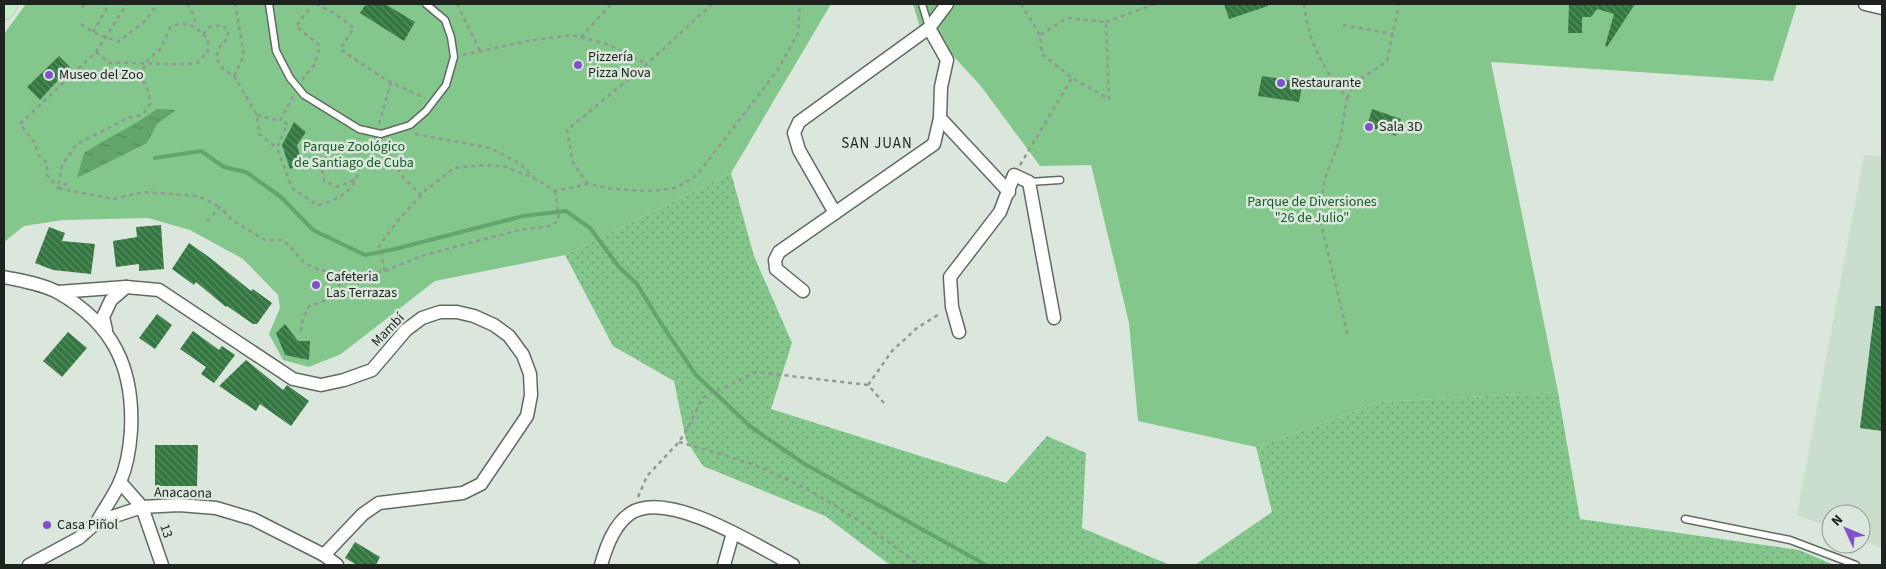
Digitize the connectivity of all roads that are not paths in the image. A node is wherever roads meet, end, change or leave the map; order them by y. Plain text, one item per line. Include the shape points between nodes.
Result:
1 (8, 4) edge
2 (269, 4) edge
3 (426, 4) edge
4 (922, 4) edge
5 (947, 4) edge
6 (1865, 4) edge
7 (1882, 8) edge
8 (4, 10) edge
9 (929, 28) junction
10 (940, 118) junction
11 (1060, 180) dead end
12 (1029, 182) junction
13 (1009, 192) junction
14 (835, 212) junction
15 (5, 280) edge
16 (126, 286) junction
17 (803, 291) dead end
18 (58, 292) junction
19 (1054, 318) dead end
20 (959, 332) dead end
21 (106, 333) junction
22 (120, 482) junction
23 (142, 507) junction
24 (1685, 519) dead end
25 (97, 522) junction
26 (733, 533) junction
27 (324, 554) junction
28 (29, 565) edge
29 (162, 565) edge
30 (337, 565) edge
31 (601, 565) edge
32 (724, 565) edge
33 (793, 565) edge
34 (1856, 565) edge

1 - 8 main road
2 - 3 lane via 276,51 290,78 304,95 359,129 382,134 410,125 426,111 446,85 454,57 451,37 444,20
4 - 9 lane
5 - 9 street
6 - 7 street
9 - 10 street via 947,60 941,87
9 - 14 street via 799,122 794,133 799,150
10 - 13 street
10 - 14 street via 934,144
11 - 12 lane
12 - 13 street via 1014,175
12 - 19 street
13 - 20 street via 1000,212 950,277 952,307
14 - 17 street via 779,252 775,260 776,269
15 - 18 street via 30,283
16 - 18 street, Mambí
16 - 21 street via 111,300 103,317
16 - 27 street, Mambí via 159,290 293,379 321,384 372,370 406,330 422,318 440,312 474,316 509,336 530,374 527,416 481,484 463,493 379,503 363,514
18 - 21 street via 93,317
21 - 22 street via 127,373 130,396 130,439
22 - 23 street
22 - 25 street
23 - 25 street, Anacaona
23 - 27 street, Anacaona via 216,508 253,519
23 - 29 street, 13
24 - 34 lane via 1790,540
25 - 28 street, Anacaona via 79,538
26 - 31 street via 709,521 653,507 632,513 617,528
26 - 32 street
26 - 33 street
27 - 30 street, Anacaona

